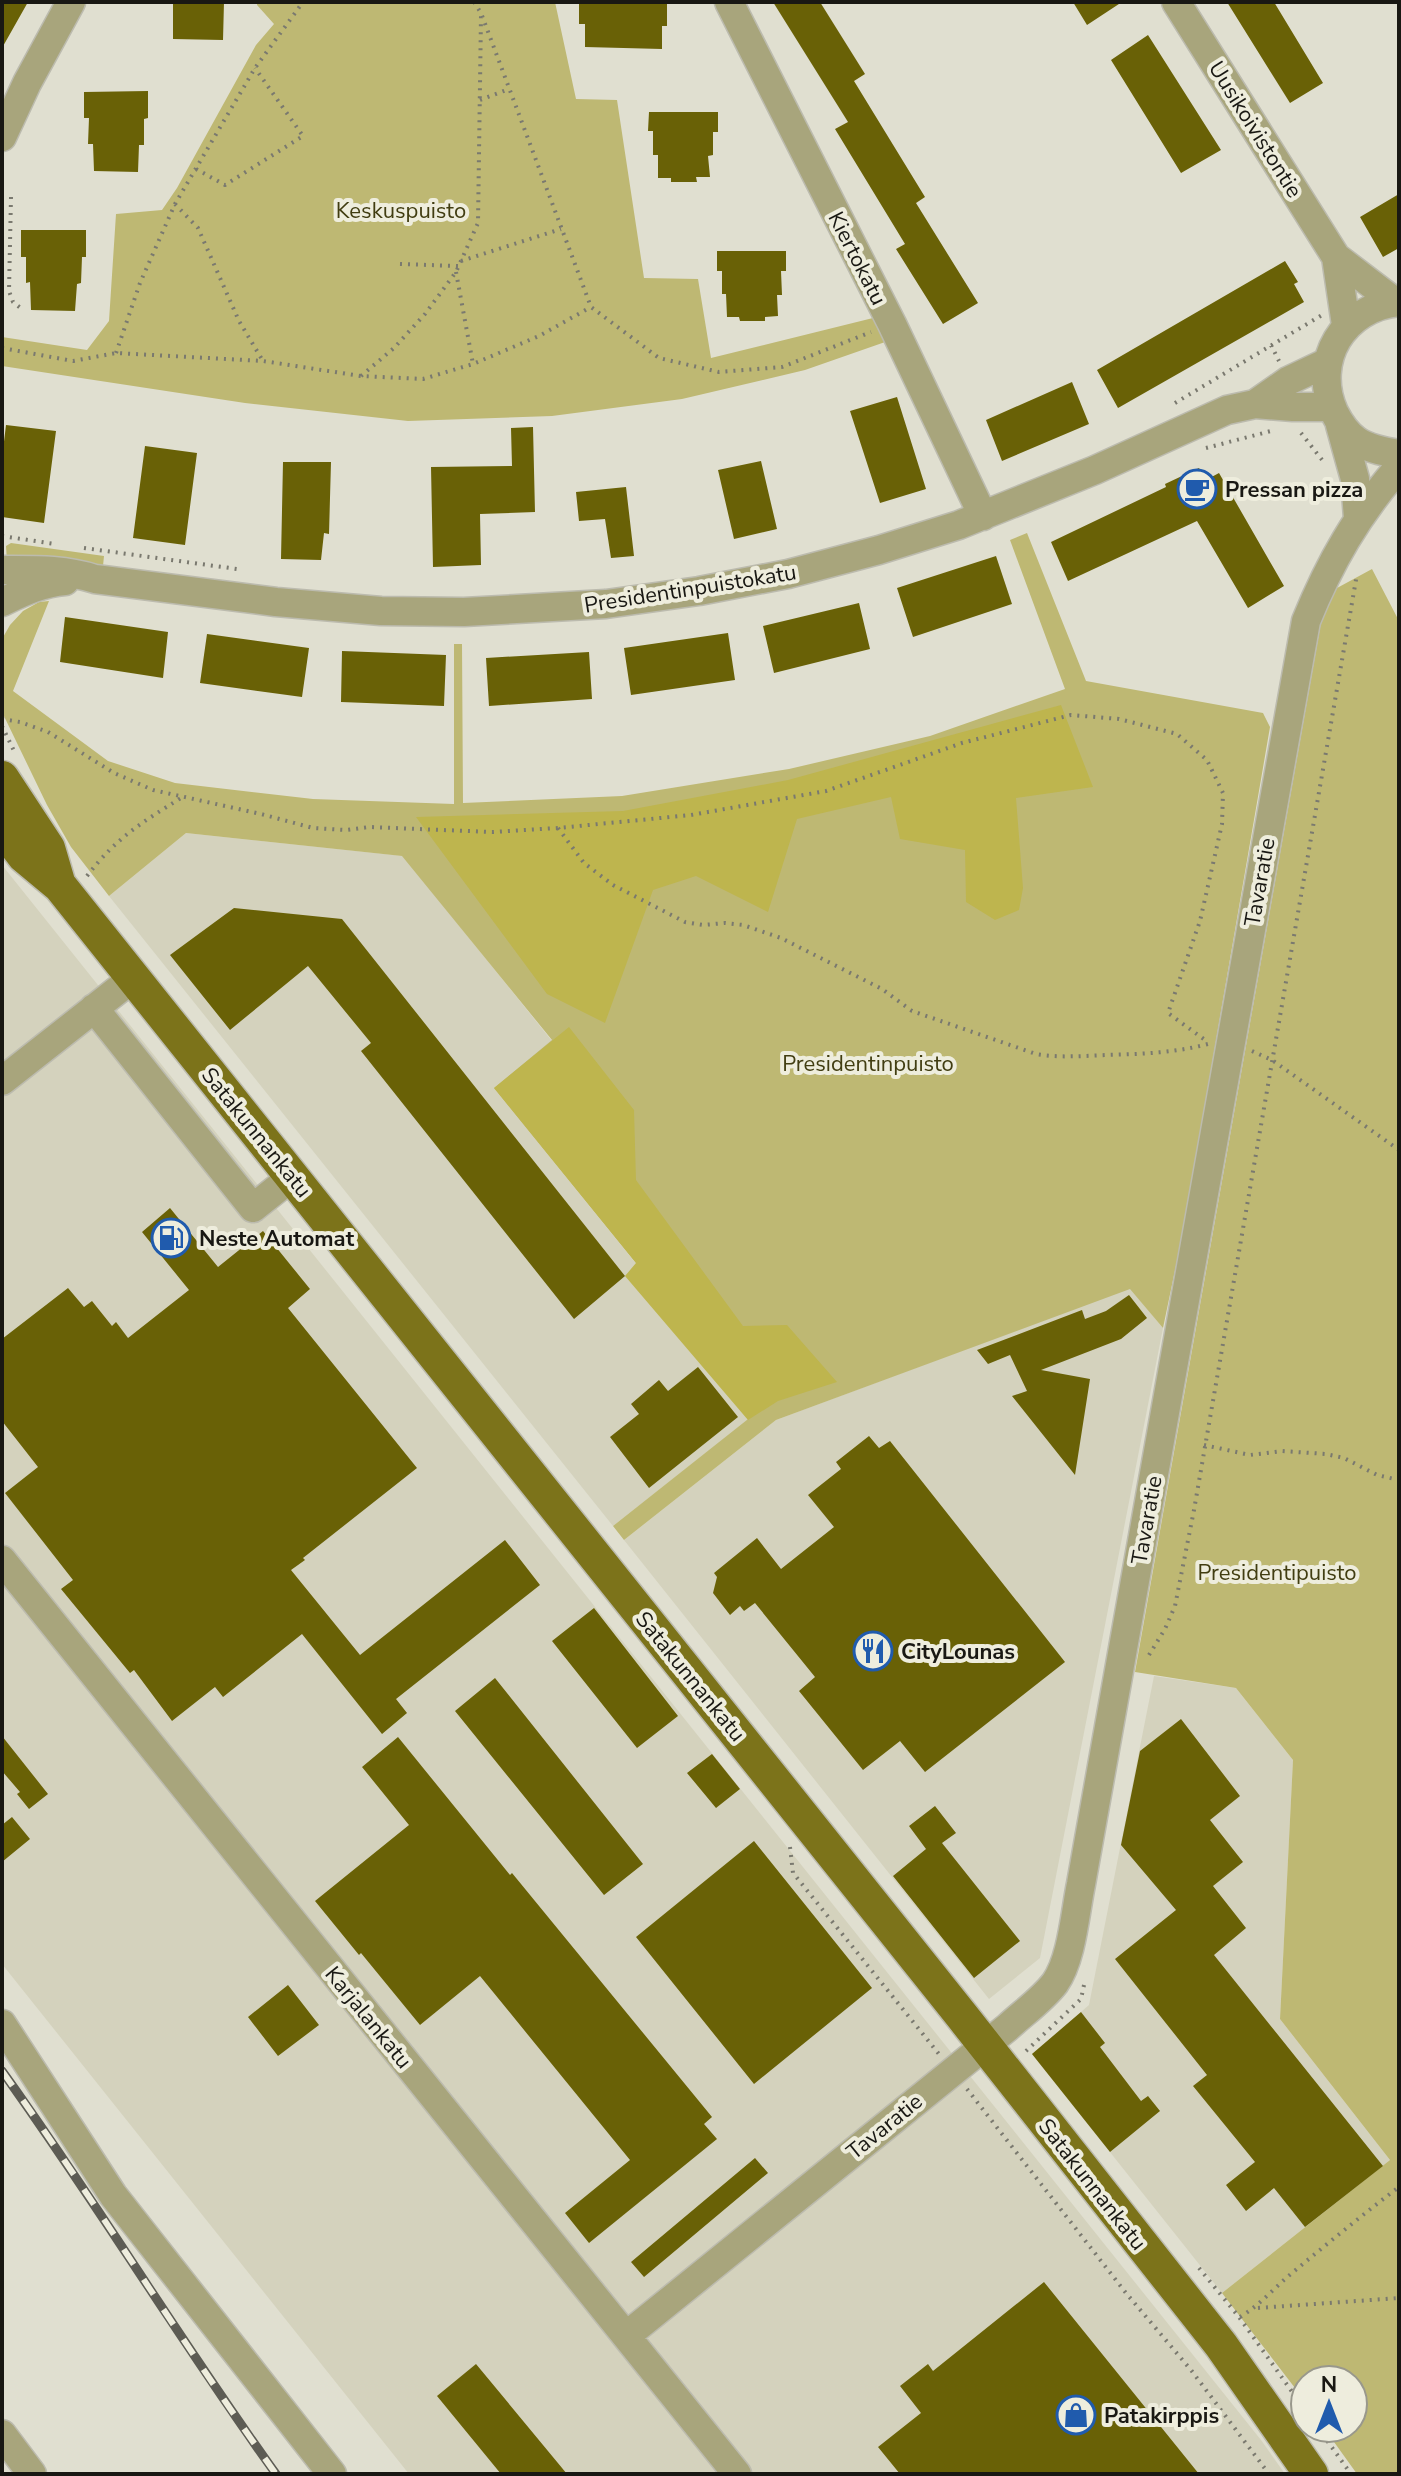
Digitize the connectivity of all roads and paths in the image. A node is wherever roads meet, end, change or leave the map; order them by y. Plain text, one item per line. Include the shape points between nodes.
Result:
1 (71, 2) edge
2 (303, 2) edge
3 (474, 2) edge
4 (729, 2) edge
5 (1176, 2) edge
6 (481, 13) junction
7 (255, 68) junction
8 (509, 89) junction
9 (480, 100) junction
10 (2, 137) edge
11 (196, 169) junction
12 (11, 197) dead end
13 (175, 204) junction
14 (561, 229) junction
15 (1336, 257) junction
16 (400, 264) dead end
17 (458, 266) junction
18 (1397, 302) edge
19 (591, 307) junction
20 (23, 310) dead end
21 (892, 324) junction
22 (1346, 325) junction
23 (1271, 345) dead end
24 (2, 348) edge
25 (116, 353) junction
26 (263, 361) junction
27 (1328, 362) junction
28 (473, 364) junction
29 (361, 376) junction
30 (1255, 404) junction
31 (1168, 407) dead end
32 (1336, 414) junction
33 (1399, 454) edge
34 (1399, 467) edge
35 (983, 516) junction
36 (1358, 518) junction
37 (2, 536) edge
38 (65, 545) dead end
39 (81, 547) dead end
40 (238, 569) dead end
41 (2, 570) edge
42 (95, 579) junction
43 (1353, 595) dead end
44 (2, 602) edge
45 (2, 719) edge
46 (2, 778) edge
47 (183, 797) junction
48 (2, 827) edge
49 (558, 828) junction
50 (73, 882) junction
51 (133, 978) junction
52 (94, 1008) junction
53 (1230, 1047) junction
54 (1272, 1060) junction
55 (2, 1081) edge
56 (1399, 1150) edge
57 (293, 1176) junction
58 (1204, 1445) junction
59 (1399, 1480) edge
60 (2, 1560) edge
61 (1146, 1659) dead end
62 (790, 1843) dead end
63 (1084, 1984) dead end
64 (2, 2024) edge
65 (985, 2046) junction
66 (952, 2070) junction
67 (1006, 2074) junction
68 (974, 2099) junction
69 (1399, 2187) edge
70 (1399, 2298) edge
71 (1256, 2308) junction
72 (1239, 2317) dead end
73 (626, 2336) junction
74 (3, 2436) edge
75 (1329, 2444) edge
76 (32, 2474) edge
77 (332, 2474) edge
78 (737, 2474) edge
79 (1269, 2474) edge
80 (1311, 2474) edge
81 (1351, 2474) edge

1 - 10 street
2 - 7 path
3 - 6 path
4 - 21 street, Kiertokatu
5 - 15 street, Uusikoivistontie
6 - 8 path
6 - 9 path
7 - 11 path
7 - 11 path via 303,136 225,185
8 - 9 path
8 - 14 path
9 - 17 path via 478,223
11 - 13 path
12 - 20 path via 9,291
13 - 25 path
13 - 26 path via 198,228
14 - 17 path
14 - 19 path
15 - 18 street
15 - 22 street
16 - 17 path
17 - 28 path
17 - 29 path via 425,314
18 - 22 street via 1371,308
19 - 21 path via 659,358 719,372 782,367
19 - 28 path
21 - 35 street, Kiertokatu
22 - 27 street
23 - 31 path
24 - 25 path via 73,361
25 - 26 path
26 - 29 path
27 - 30 street, Presidentinpuistokatu
27 - 32 street via 1326,388
28 - 29 path via 423,379
30 - 32 street, Presidentinpuistokatu
30 - 35 street, Presidentinpuistokatu via 1227,410
32 - 33 street via 1357,441
32 - 36 street via 1355,479
34 - 36 street, Tavaratie
35 - 42 street, Presidentinpuistokatu via 788,574 578,606 381,611
36 - 53 street, Tavaratie via 1306,621
37 - 38 path
39 - 40 path
41 - 42 street, Presidentinpuistokatu via 48,569
42 - 44 street, Presidentinpuistokatu via 47,583
43 - 54 path
45 - 47 path via 48,732 114,773
46 - 50 main road, Satakunnankatu
47 - 49 path via 313,828
47 - 50 path via 128,831
48 - 50 main road, Satakunnankatu via 24,856
49 - 49 path via 691,815 826,791 962,743 1071,715 1119,719 1177,734 1207,760 1223,793 1222,824 1200,921 1168,1013 1210,1044 1153,1053 1036,1054 912,1011 882,989 781,938 743,925 685,922 613,885 584,863
50 - 51 main road, Satakunnankatu
51 - 52 street
51 - 57 main road, Satakunnankatu
52 - 55 street
52 - 57 street via 253,1208
53 - 54 path
53 - 65 street, Tavaratie via 1067,1953 1045,1994
54 - 56 path
54 - 58 path
57 - 65 main road, Satakunnankatu
58 - 59 path via 1250,1455 1326,1454
58 - 61 path via 1175,1606
60 - 73 street, Karjalankatu
62 - 66 path via 793,1873
63 - 67 path via 1081,1999
64 - 77 street via 113,2195
65 - 66 street, Tavaratie
65 - 67 main road, Satakunnankatu
66 - 68 path
66 - 73 street, Tavaratie
67 - 68 path
67 - 80 main road, Satakunnankatu via 1221,2345
68 - 79 path
69 - 71 path
70 - 71 path
71 - 72 path
73 - 78 street, Karjalankatu
74 - 76 street
75 - 81 path

